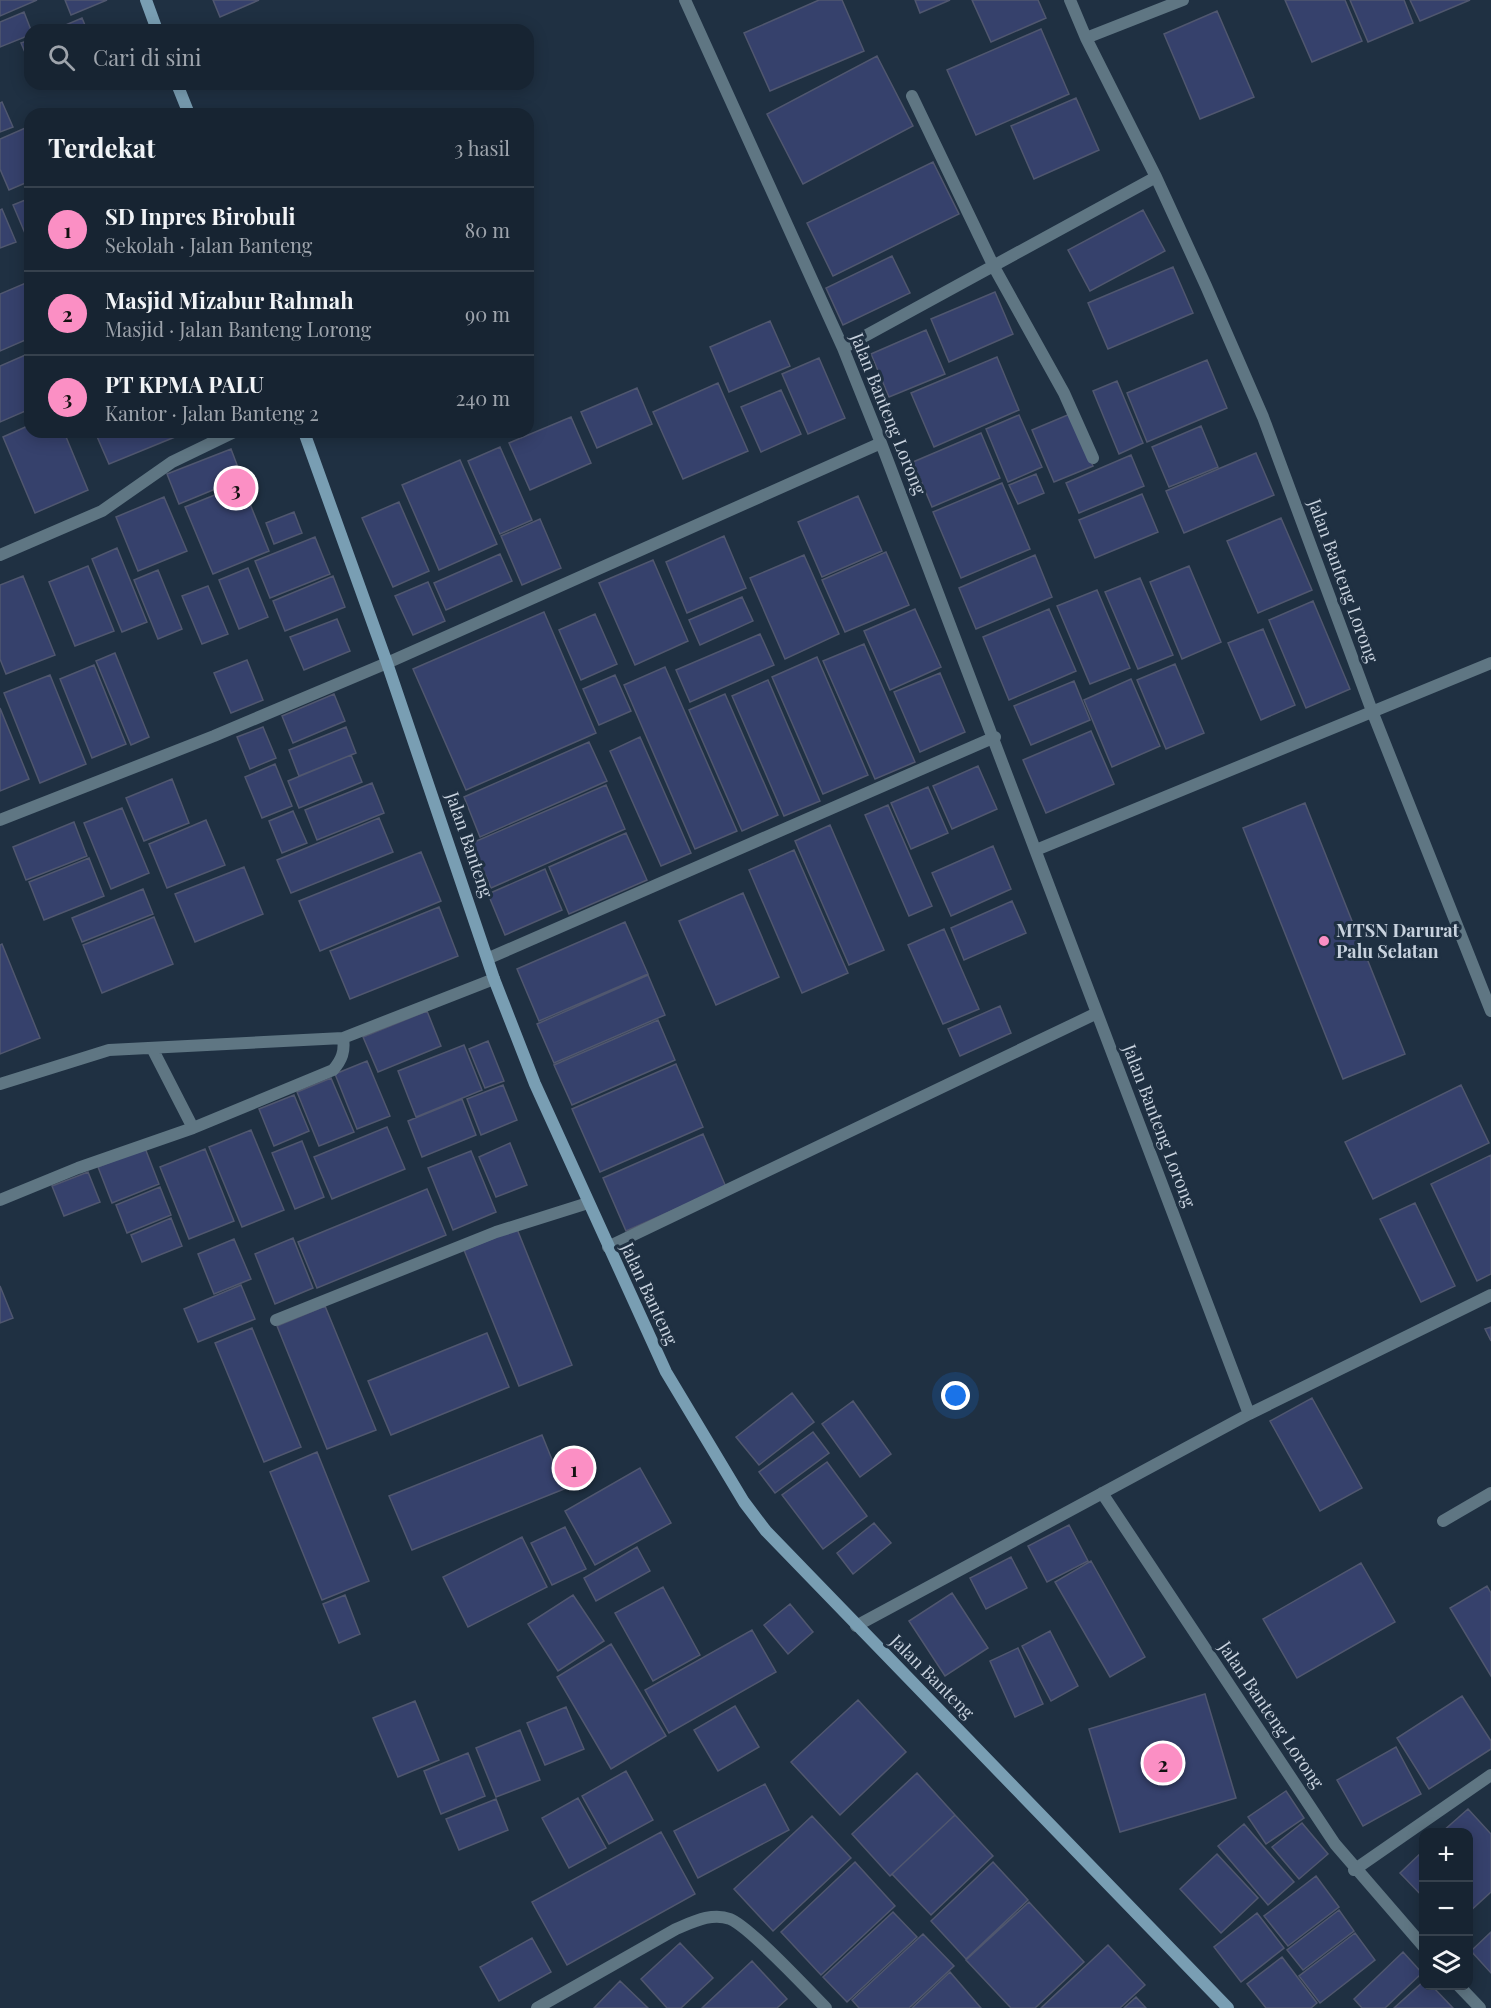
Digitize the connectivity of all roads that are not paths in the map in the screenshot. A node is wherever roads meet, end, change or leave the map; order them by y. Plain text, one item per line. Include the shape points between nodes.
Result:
1 (146, 0) edge
2 (685, 0) edge
3 (1071, 0) edge
4 (1183, 0) edge
5 (156, 24) edge
6 (1086, 38) junction
7 (179, 90) edge
8 (912, 96) dead end
9 (187, 108) edge
10 (1156, 177) junction
11 (994, 267) junction
12 (843, 348) junction
13 (222, 438) edge
14 (306, 438) edge
15 (881, 443) junction
16 (1093, 458) dead end
17 (0, 555) edge
18 (387, 663) junction
19 (1491, 663) edge
20 (1372, 711) junction
21 (995, 737) junction
22 (0, 820) edge
23 (1036, 850) junction
24 (489, 958) junction
25 (495, 979) junction
26 (1491, 1011) edge
27 (1097, 1013) junction
28 (343, 1038) junction
29 (153, 1048) junction
30 (0, 1084) edge
31 (193, 1128) junction
32 (0, 1200) edge
33 (588, 1203) junction
34 (608, 1247) junction
35 (1491, 1295) edge
36 (276, 1320) dead end
37 (1249, 1414) junction
38 (1102, 1493) junction
39 (1491, 1493) edge
40 (1443, 1521) dead end
41 (856, 1626) junction
42 (1491, 1775) edge
43 (1354, 1870) junction
44 (1419, 1942) edge
45 (1463, 1990) edge
46 (537, 2008) edge
47 (826, 2008) edge
48 (1228, 2008) edge
49 (1479, 2008) edge

1 - 5 street
2 - 12 street, Jalan Banteng Lorong
3 - 6 street, Jalan Banteng Lorong
4 - 6 street
6 - 10 street, Jalan Banteng Lorong
7 - 9 street
8 - 11 street
10 - 11 street
10 - 20 street, Jalan Banteng Lorong via 1263,417
11 - 12 street
11 - 16 street via 1064,393
12 - 15 street, Jalan Banteng Lorong
13 - 17 street via 172,462 102,511
14 - 18 street, Jalan Banteng
15 - 18 street
15 - 21 street, Jalan Banteng Lorong
18 - 22 street
18 - 24 street, Jalan Banteng
19 - 20 street
20 - 23 street
20 - 26 street, Jalan Banteng Lorong
21 - 23 street, Jalan Banteng Lorong
21 - 24 street
23 - 27 street, Jalan Banteng Lorong
24 - 25 street, Jalan Banteng
25 - 28 street
25 - 33 street, Jalan Banteng via 535,1084
27 - 34 street
27 - 37 street, Jalan Banteng Lorong
28 - 29 street
28 - 31 street via 345,1049 333,1070
29 - 30 street via 109,1050
29 - 31 street
31 - 32 street
33 - 34 street, Jalan Banteng
33 - 36 street via 477,1239
34 - 41 street, Jalan Banteng via 666,1372 744,1502 766,1531
35 - 37 street
37 - 38 street
38 - 41 street
38 - 43 street, Jalan Banteng Lorong
39 - 40 street
41 - 48 street, Jalan Banteng
42 - 43 street
43 - 44 street, Jalan Banteng Lorong
45 - 49 street
46 - 47 street via 676,1929 708,1918 732,1920

